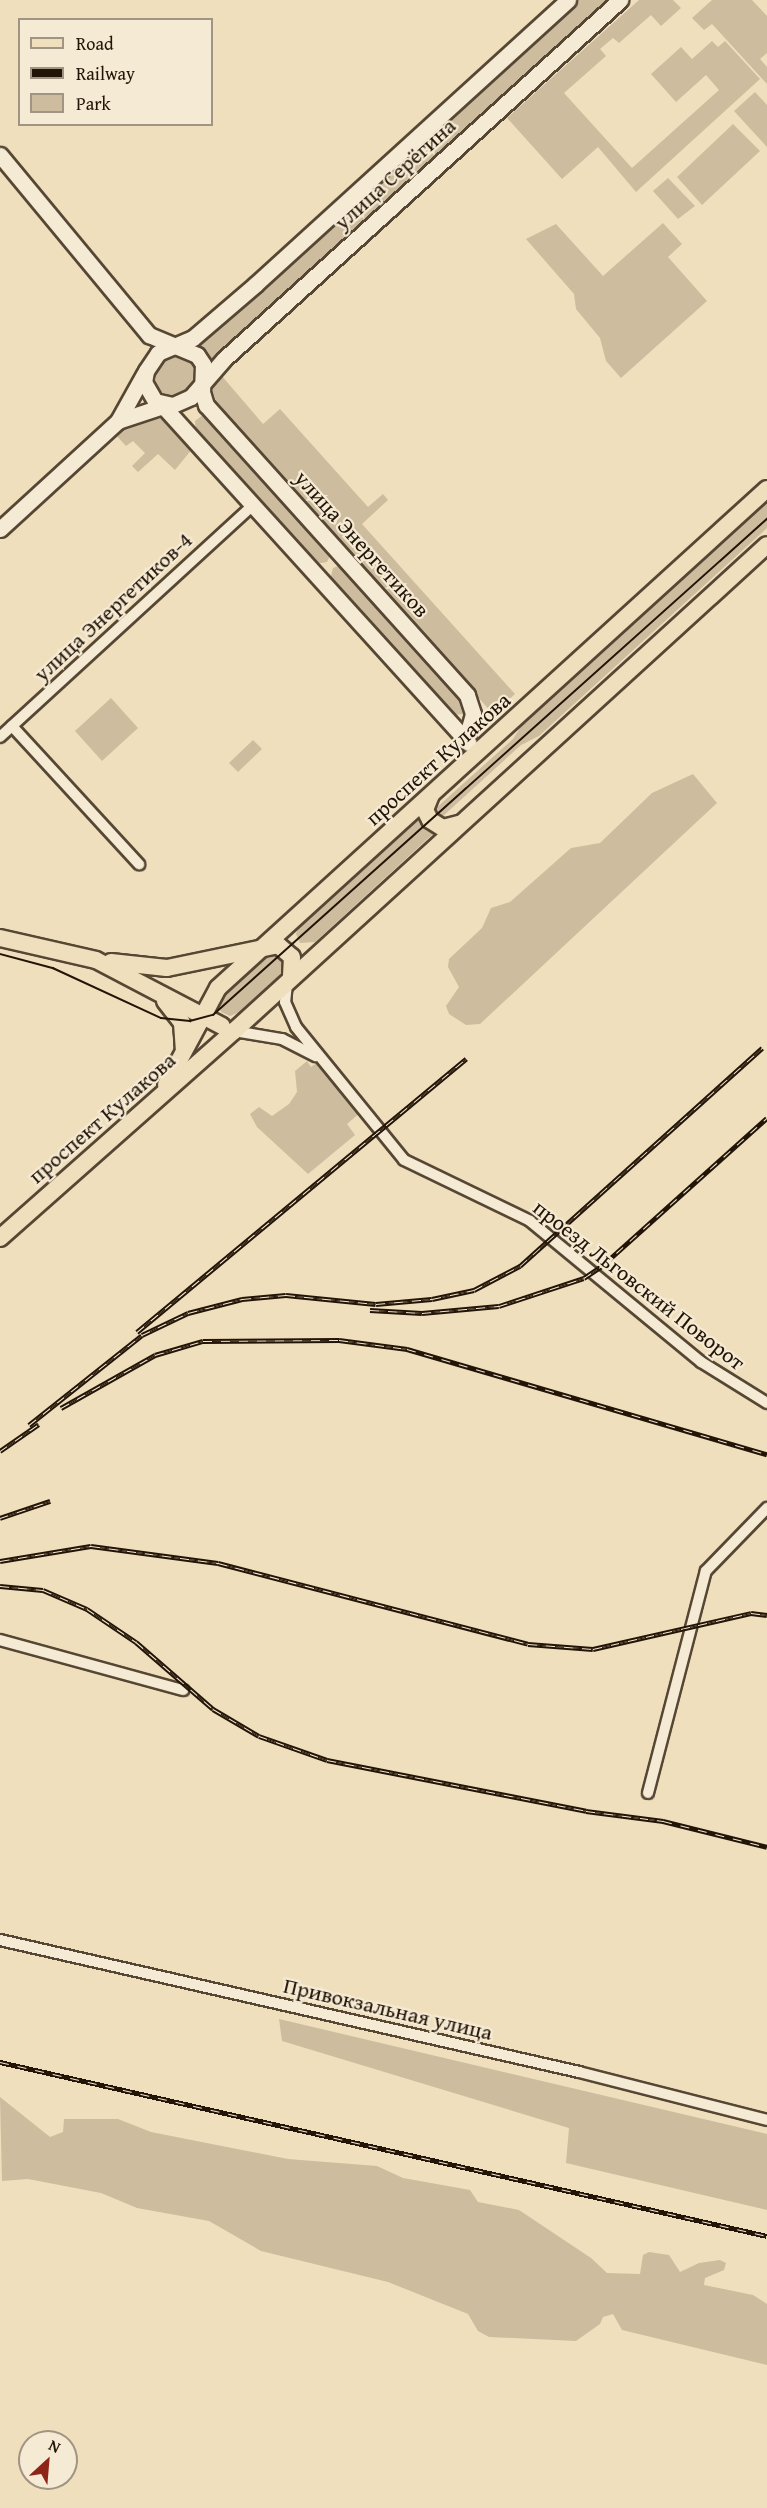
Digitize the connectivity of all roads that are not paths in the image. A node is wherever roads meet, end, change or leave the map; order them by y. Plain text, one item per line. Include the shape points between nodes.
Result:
1 (568, 0) edge
2 (620, 0) edge
3 (0, 155) edge
4 (149, 335) junction
5 (174, 345) junction
6 (146, 371) junction
7 (202, 384) junction
8 (164, 406) junction
9 (118, 421) junction
10 (767, 489) edge
11 (253, 505) junction
12 (0, 528) edge
13 (767, 544) edge
14 (12, 726) junction
15 (0, 737) edge
16 (466, 739) junction
17 (479, 754) junction
18 (432, 795) junction
19 (458, 824) junction
20 (139, 864) dead end
21 (0, 938) edge
22 (264, 946) junction
23 (96, 960) junction
24 (291, 976) junction
25 (140, 982) junction
26 (218, 988) junction
27 (201, 1017) junction
28 (228, 1028) junction
29 (182, 1059) junction
30 (326, 1064) junction
31 (155, 1100) junction
32 (0, 1238) edge
33 (767, 1403) edge
34 (767, 1508) edge
35 (0, 1640) edge
36 (183, 1690) dead end
37 (648, 1793) dead end
38 (0, 1940) edge
39 (767, 2120) edge

1 - 5 main road, улица Серёгина via 256,284 193,338
2 - 7 main road, улица Серёгина via 239,345
3 - 4 main road
4 - 5 main road
4 - 6 main road via 152,350
5 - 6 main road via 158,353
5 - 7 main road via 197,355 203,364
6 - 8 main road via 146,392
6 - 9 main road
7 - 8 main road via 182,403
7 - 16 main road, улица Энергетиков via 206,405 467,695 473,714
8 - 9 main road
8 - 11 main road
9 - 12 main road
10 - 17 main road, проспект Кулакова
11 - 14 street, улица Энергетиков-4
11 - 16 main road
13 - 19 main road
14 - 15 street, улица Энергетиков-4
14 - 20 street
16 - 17 main road
17 - 18 main road, проспект Кулакова
18 - 19 main road via 425,810 430,820 443,828
18 - 22 main road, проспект Кулакова
19 - 24 main road
21 - 23 main road
22 - 23 main road, проспект Кулакова via 167,968
22 - 24 main road via 278,945 288,951 294,963
22 - 26 main road
23 - 25 main road
24 - 28 main road, проспект Кулакова
24 - 30 street, проезд Льговский Поворот via 285,992 288,1014
25 - 27 main road
25 - 29 main road via 168,1004 182,1023
26 - 27 main road
26 - 28 main road via 210,1008 212,1017
27 - 28 main road
27 - 29 main road
28 - 30 street via 282,1039
28 - 31 main road, проспект Кулакова
29 - 31 main road
30 - 33 street, проезд Льговский Поворот via 404,1160 530,1221 701,1362
31 - 32 main road, проспект Кулакова
34 - 37 street via 706,1571
35 - 36 street
38 - 39 street, Привокзальная улица via 579,2072

